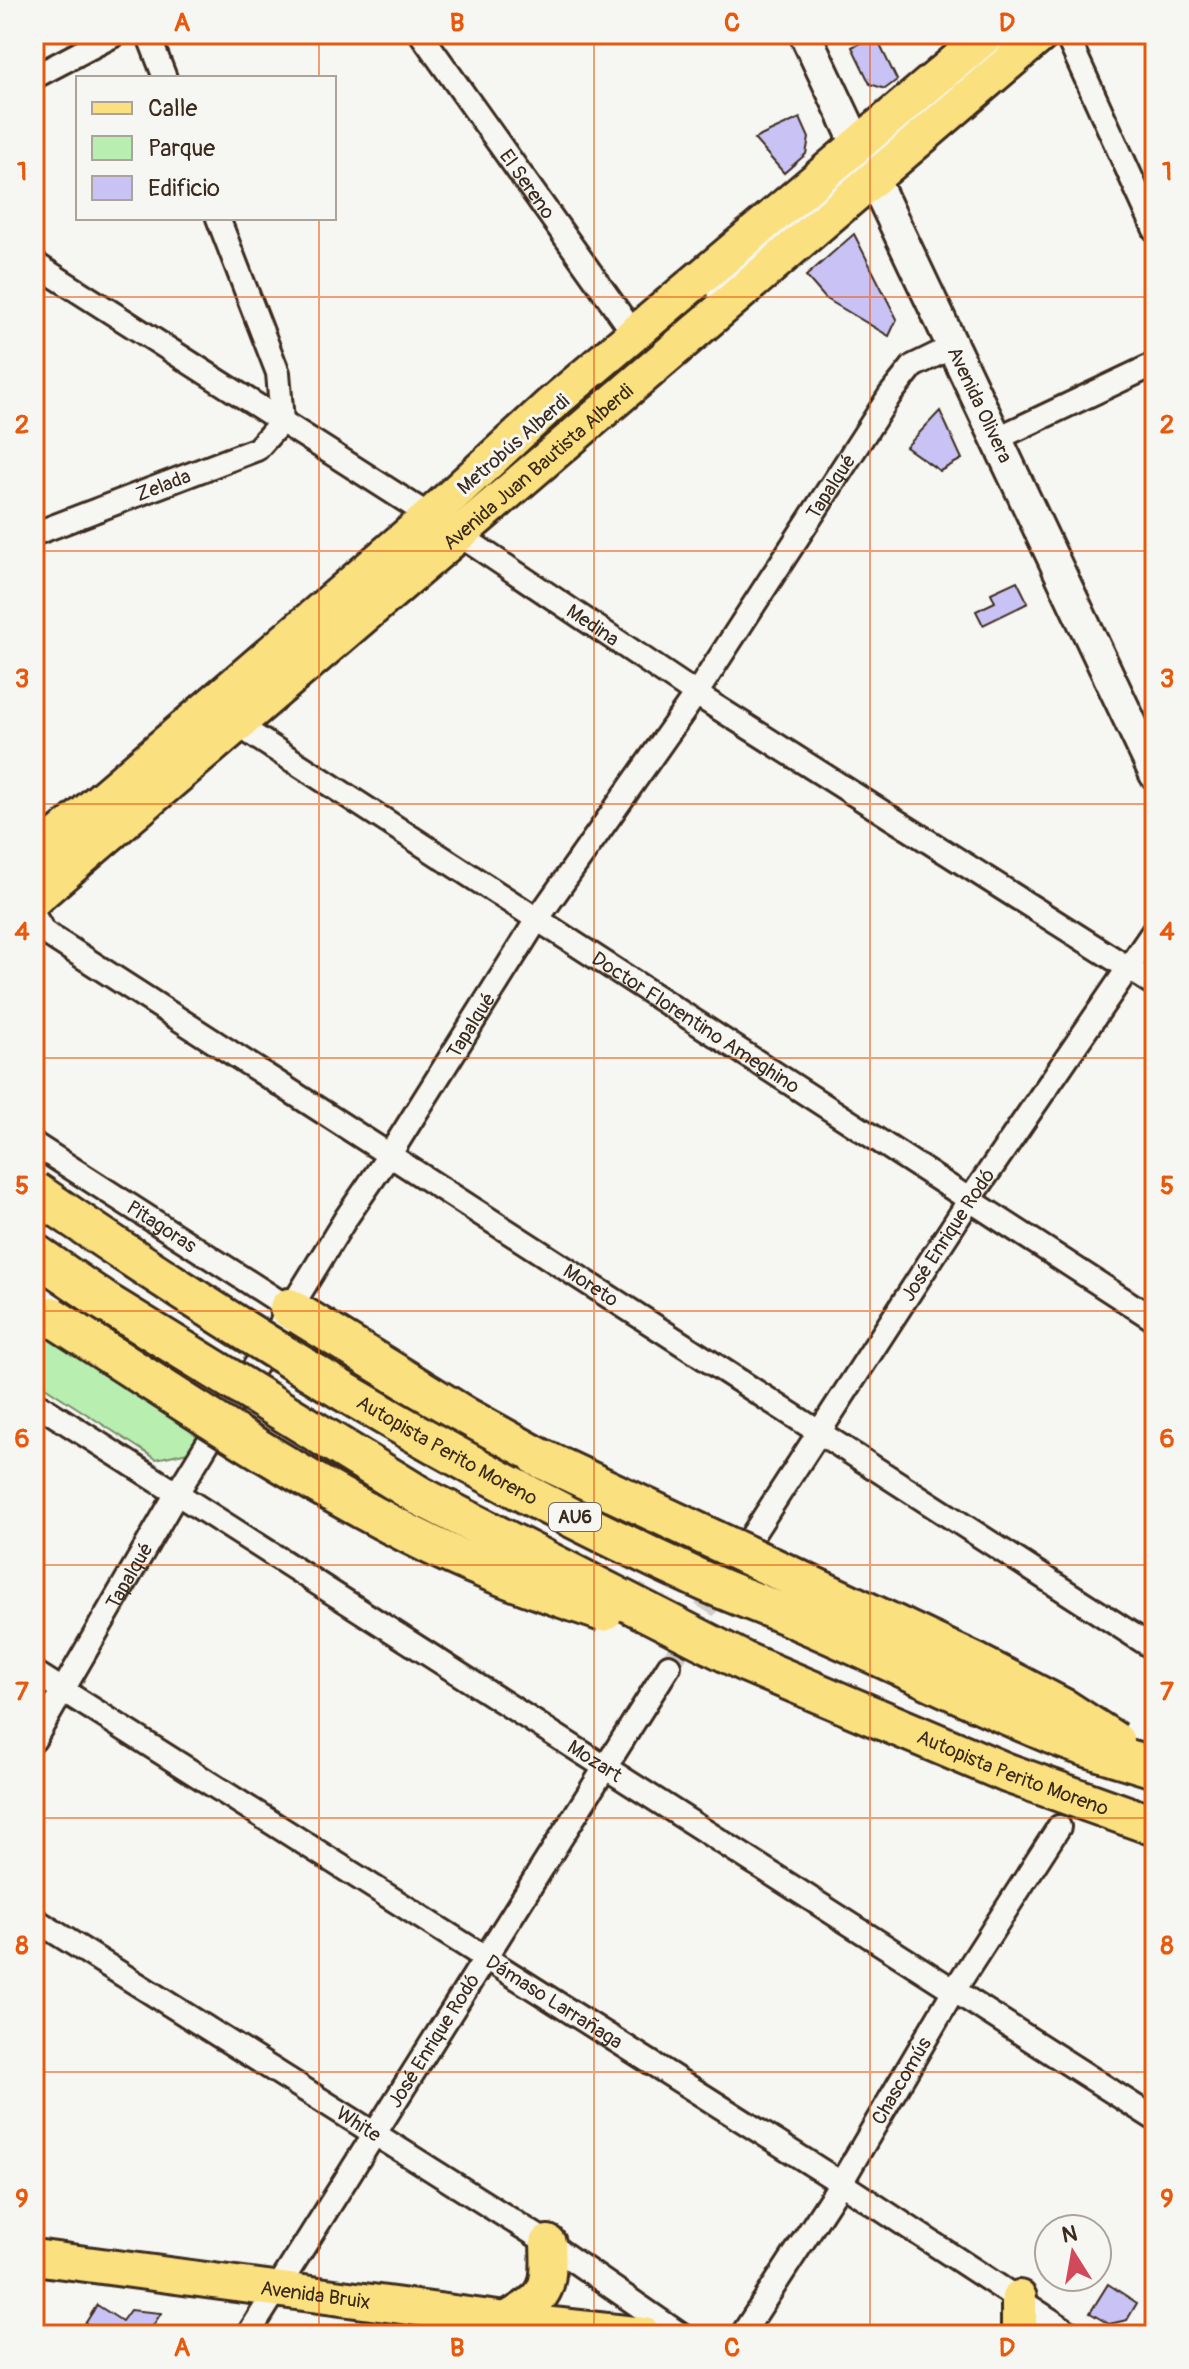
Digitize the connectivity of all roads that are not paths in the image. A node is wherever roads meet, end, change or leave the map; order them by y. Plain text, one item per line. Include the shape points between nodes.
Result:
1 (116, 34) edge
2 (148, 34) edge
3 (421, 34) edge
4 (805, 34) edge
5 (988, 34) edge
6 (1015, 34) edge
7 (1042, 34) edge
8 (1066, 34) edge
9 (164, 76) edge
10 (34, 77) edge
11 (865, 161) junction
12 (219, 220) edge
13 (1155, 230) edge
14 (34, 263) edge
15 (701, 304) dead end
16 (635, 335) junction
17 (952, 347) junction
18 (1155, 364) edge
19 (282, 421) junction
20 (996, 439) junction
21 (446, 526) junction
22 (34, 534) edge
23 (696, 694) junction
24 (238, 725) junction
25 (1155, 774) edge
26 (34, 857) edge
27 (34, 899) edge
28 (34, 916) edge
29 (538, 918) junction
30 (1155, 929) edge
31 (1127, 968) junction
32 (1155, 985) edge
33 (34, 1144) edge
34 (390, 1154) junction
35 (34, 1191) edge
36 (971, 1198) junction
37 (34, 1253) edge
38 (289, 1308) junction
39 (42, 1310) edge
40 (1155, 1320) edge
41 (34, 1402) edge
42 (818, 1434) junction
43 (177, 1493) junction
44 (746, 1545) tunnel mouth
45 (1155, 1649) edge
46 (745, 1662) junction
47 (669, 1666) tunnel mouth
48 (34, 1672) edge
49 (64, 1691) junction
50 (34, 1740) edge
51 (603, 1767) junction
52 (1154, 1769) edge
53 (1155, 1826) edge
54 (1059, 1827) dead end
55 (34, 1919) edge
56 (484, 1956) junction
57 (953, 1992) junction
58 (1155, 2119) edge
59 (372, 2133) junction
60 (841, 2183) junction
61 (548, 2243) junction
62 (34, 2257) edge
63 (278, 2291) junction
64 (1019, 2298) junction
65 (506, 2320) junction
66 (248, 2335) edge
67 (644, 2335) edge
68 (681, 2335) edge
69 (742, 2335) edge
70 (1019, 2335) edge
71 (1073, 2335) edge

1 - 10 street
2 - 9 street
3 - 16 street, El Sereno
4 - 11 main road, Avenida Olivera
5 - 11 main road, Avenida Juan Bautista Alberdi
6 - 11 lane
7 - 11 main road, Avenida Juan Bautista Alberdi
8 - 13 street
11 - 15 lane
11 - 16 main road, Avenida Juan Bautista Alberdi
11 - 17 main road, Avenida Olivera
11 - 21 main road, Avenida Juan Bautista Alberdi
12 - 19 street via 278,373
14 - 19 street, Medina
16 - 21 main road, Avenida Juan Bautista Alberdi via 549,406
17 - 20 main road, Avenida Olivera
17 - 23 street, Tapalqué via 913,366 890,395
18 - 20 street
19 - 21 street, Medina
19 - 22 street, Zelada via 257,449
20 - 25 main road, Avenida Olivera
21 - 23 street, Medina
21 - 24 main road, Avenida Juan Bautista Alberdi
21 - 26 main road, Avenida Juan Bautista Alberdi
23 - 29 street, Tapalqué
23 - 31 street, Medina
24 - 27 main road, Avenida Juan Bautista Alberdi
24 - 29 street, Doctor Florentino Ameghino
28 - 34 street, Moreto via 44,932
29 - 34 street, Tapalqué
29 - 36 street, Doctor Florentino Ameghino
30 - 31 street, José Enrique Rodó
31 - 32 street, Medina
31 - 36 street, José Enrique Rodó
33 - 38 street, Pitagoras
34 - 38 street, Tapalqué
34 - 42 street, Moreto
35 - 52 highway, Autopista Perito Moreno / AU6, bridge via 311,1374 544,1501 697,1578 924,1679 1055,1736
36 - 40 street, Doctor Florentino Ameghino
36 - 42 street, José Enrique Rodó
37 - 46 highway, Autopista Perito Moreno / AU6, bridge via 420,1496
38 - 43 street, Tapalqué
38 - 52 highway, bridge via 538,1457 978,1664 1063,1708
39 - 46 highway, bridge via 233,1432 433,1546 520,1585
41 - 43 street, Mozart
42 - 44 street, José Enrique Rodó
42 - 45 street, Moreto
43 - 49 street, Tapalqué
43 - 51 street, Mozart
46 - 53 highway, Autopista Perito Moreno / AU6 via 1007,1773
47 - 51 street, José Enrique Rodó
48 - 49 street, Dámaso Larrañaga
49 - 50 street, Tapalqué
49 - 56 street, Dámaso Larrañaga
51 - 56 street, José Enrique Rodó
51 - 57 street, Mozart
54 - 57 street, Chascomús
55 - 59 street, White
56 - 59 street, José Enrique Rodó
56 - 60 street, Dámaso Larrañaga
57 - 58 street, Mozart
57 - 60 street, Chascomús
59 - 61 street, White
59 - 63 street, José Enrique Rodó
60 - 64 street, Dámaso Larrañaga
60 - 69 street, Chascomús
61 - 65 main road via 549,2280 543,2296
61 - 68 street, White
62 - 63 main road, Avenida Bruix
63 - 65 main road, Avenida Bruix
63 - 66 street, José Enrique Rodó
64 - 70 main road
64 - 71 street, Dámaso Larrañaga
65 - 67 main road, Avenida Bruix

